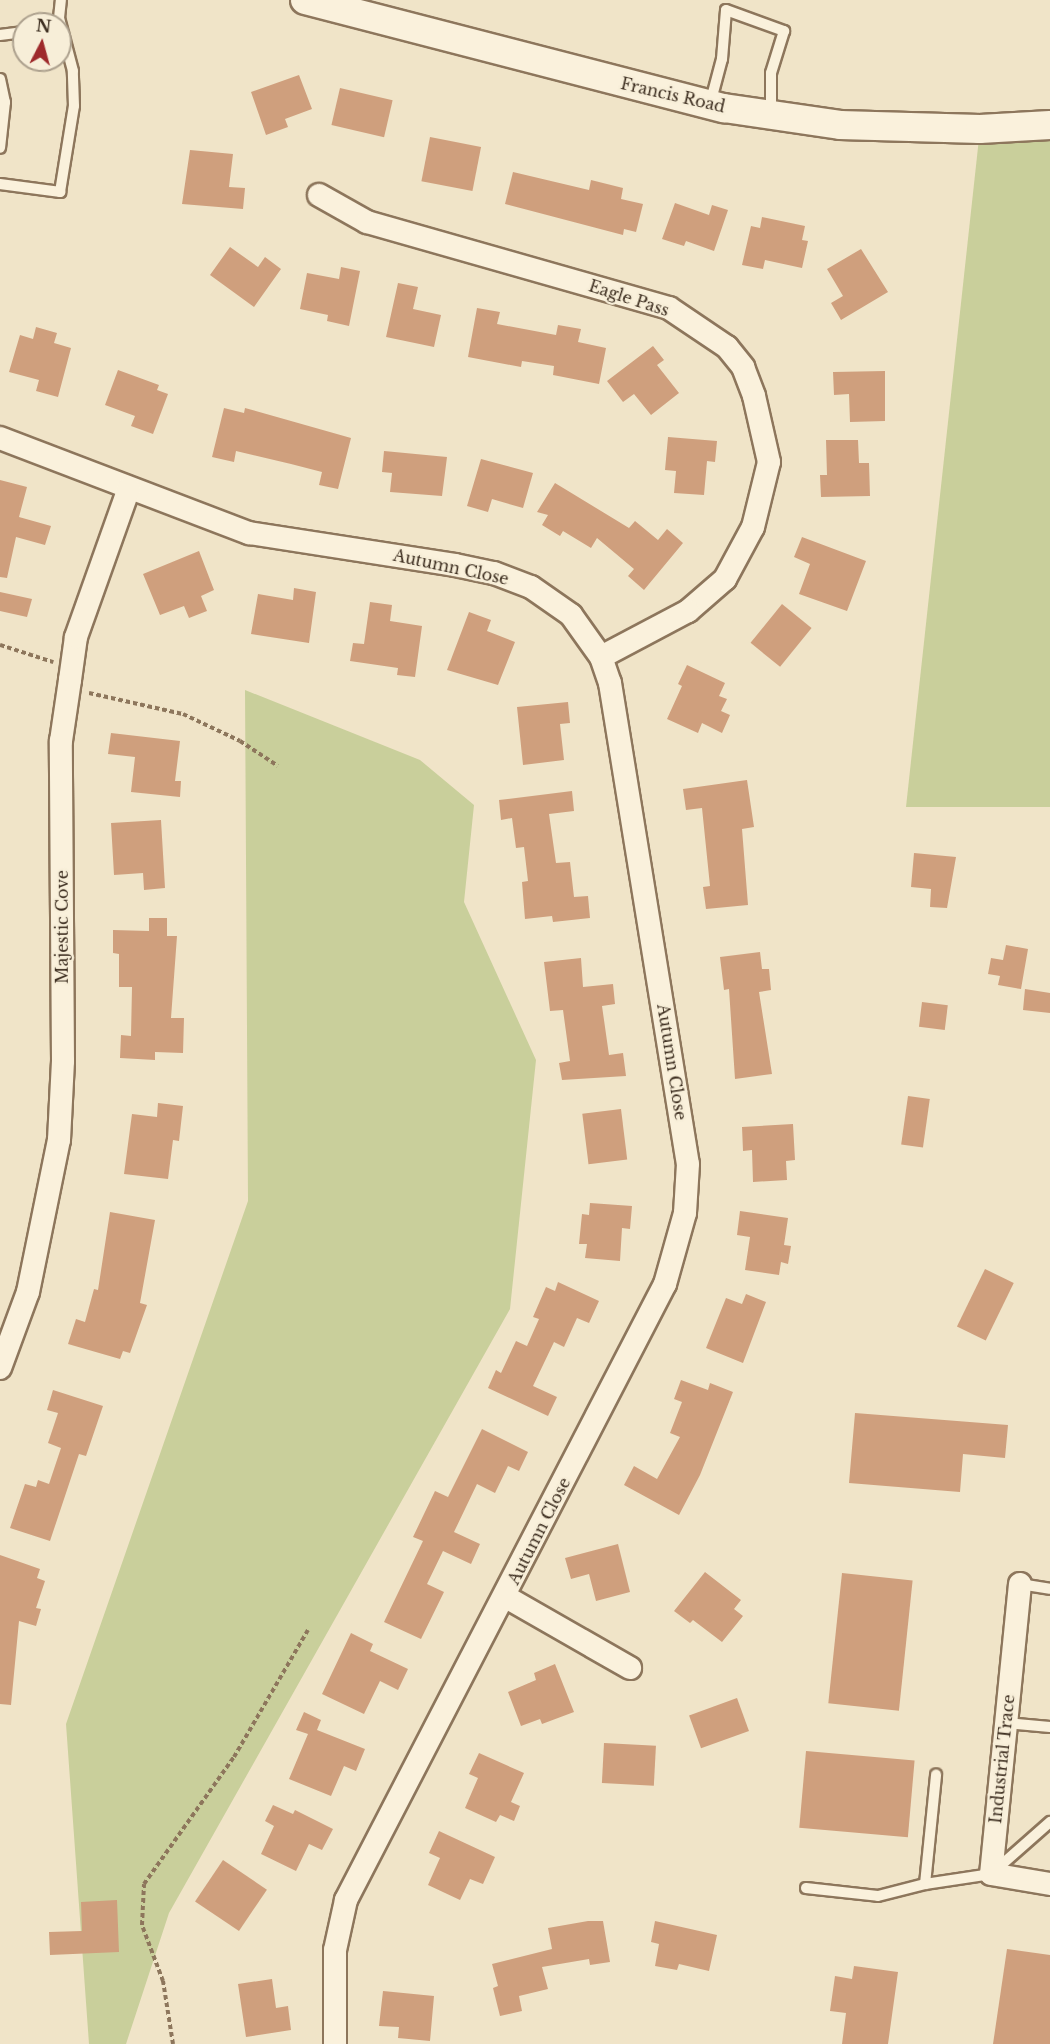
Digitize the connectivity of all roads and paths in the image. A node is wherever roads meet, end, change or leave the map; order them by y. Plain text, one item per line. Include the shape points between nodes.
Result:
1 (314, 1) edge
2 (726, 5) edge
3 (72, 64) edge
4 (0, 79) edge
5 (710, 104) junction
6 (771, 115) junction
7 (1050, 125) edge
8 (0, 148) edge
9 (0, 184) edge
10 (319, 195) dead end
11 (0, 438) edge
12 (129, 488) junction
13 (0, 645) edge
14 (601, 657) junction
15 (58, 664) dead end
16 (78, 691) dead end
17 (278, 766) dead end
18 (0, 1368) edge
19 (1020, 1584) joint
20 (1050, 1589) edge
21 (506, 1597) junction
22 (308, 1630) dead end
23 (630, 1668) dead end
24 (1005, 1723) junction
25 (1050, 1727) edge
26 (936, 1775) dead end
27 (1050, 1822) edge
28 (991, 1874) junction
29 (925, 1884) junction
30 (1050, 1884) edge
31 (806, 1888) dead end
32 (173, 2044) edge
33 (335, 2044) edge

1 - 5 street, Francis Road
2 - 5 lane via 722,59
2 - 6 lane via 784,31 771,73
3 - 9 lane via 74,106 60,192
4 - 8 lane via 5,102
5 - 6 street, Francis Road
6 - 7 street, Francis Road via 840,125 980,129
10 - 14 street, Eagle Pass via 367,222 669,308 727,347 742,367 754,396 769,462 753,527 717,585 688,610
11 - 12 street, Autumn Close
12 - 14 street, Autumn Close via 249,533 494,573 531,587 571,615
12 - 18 street, Majestic Cove via 76,637 61,741 63,1061 58,1140 28,1292
13 - 15 path
14 - 21 street, Autumn Close via 610,682 688,1164 685,1213 665,1284
16 - 17 path via 183,714 240,741
19 - 20 lane
19 - 24 street, Industrial Trace
21 - 23 street
21 - 33 street, Autumn Close via 346,1900 335,1950
22 - 32 path via 234,1757 144,1884 142,1925 163,1981
24 - 25 lane
24 - 28 street, Industrial Trace
26 - 29 lane
27 - 28 lane
28 - 29 lane
28 - 30 street
29 - 31 lane via 878,1896

